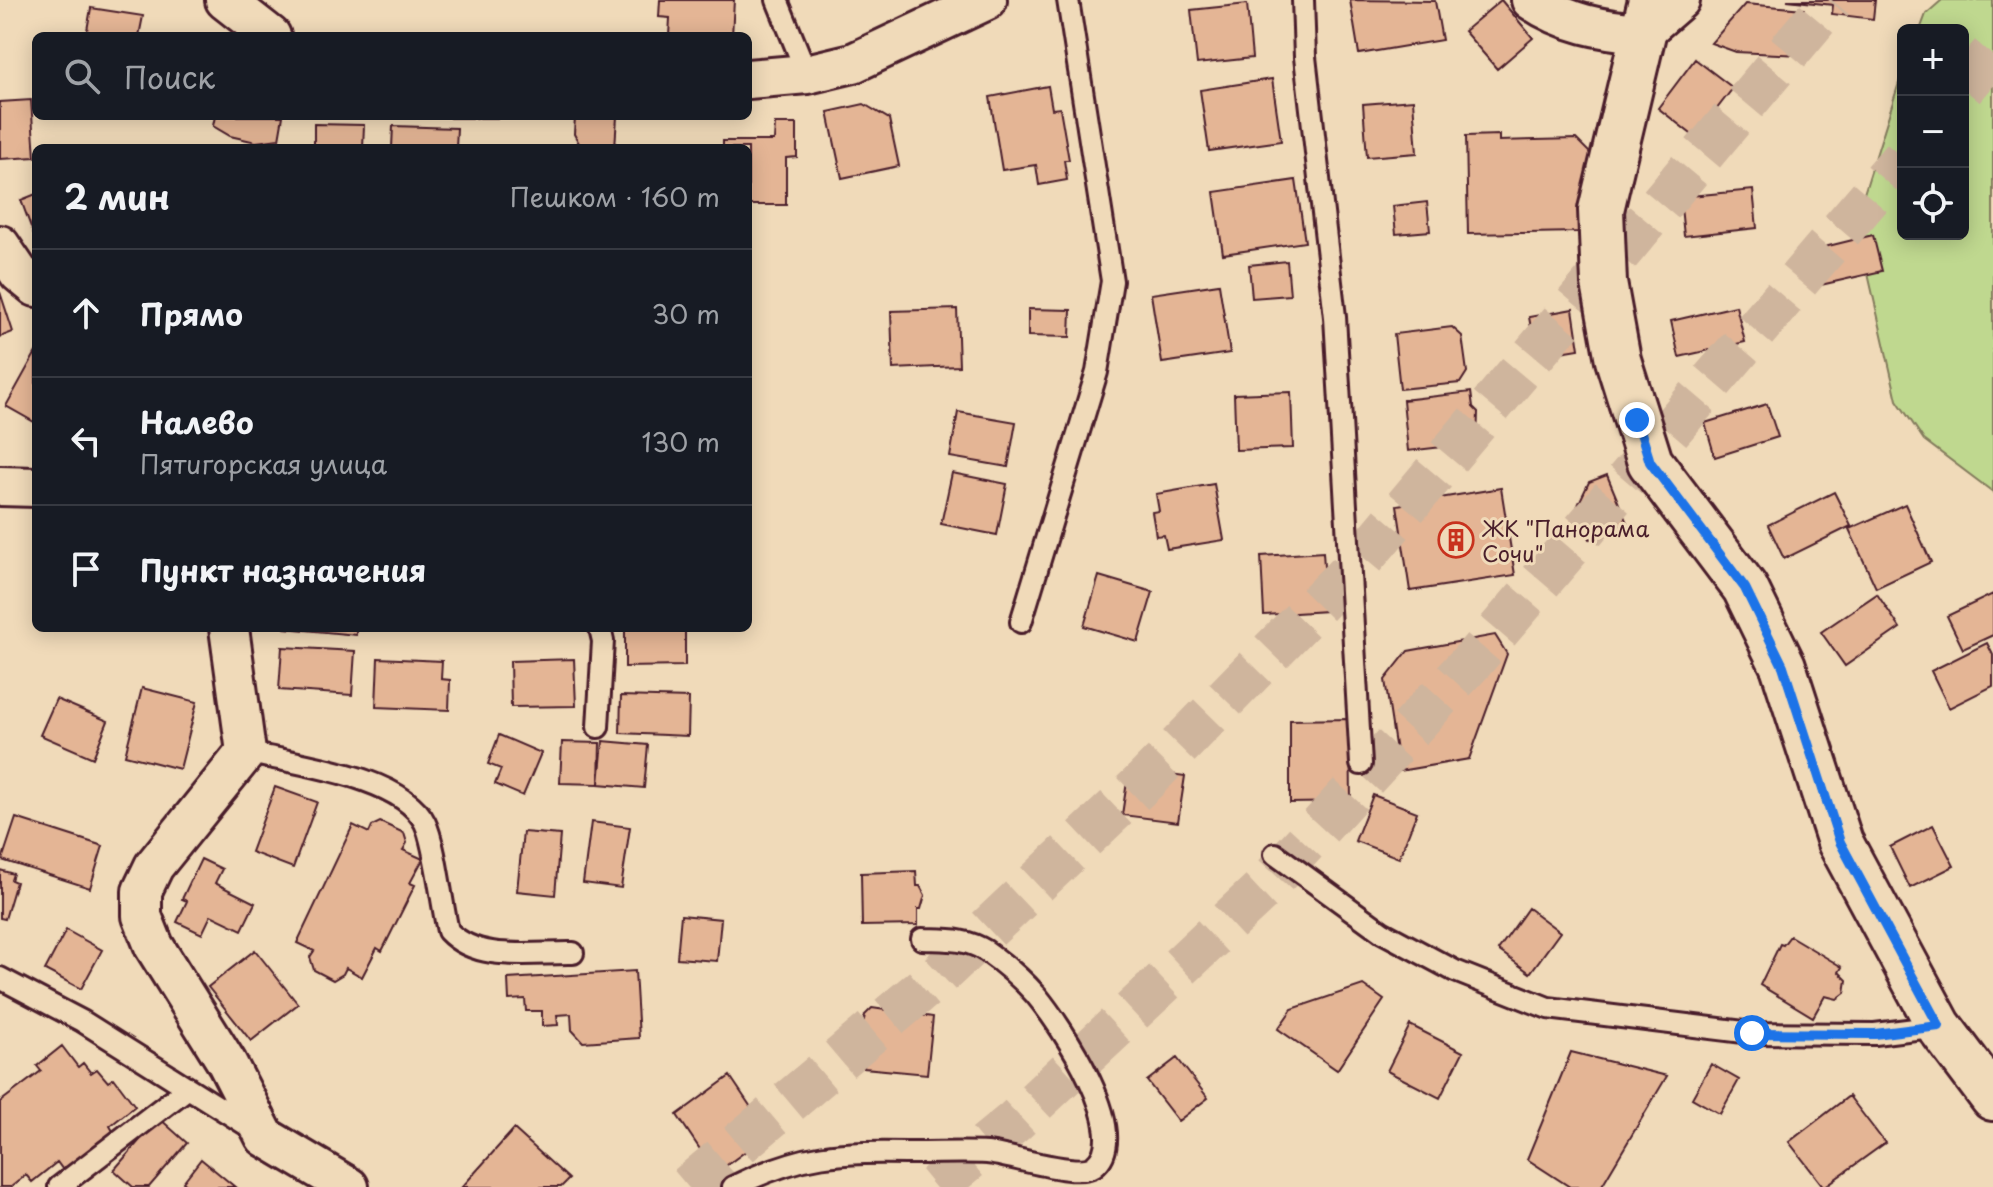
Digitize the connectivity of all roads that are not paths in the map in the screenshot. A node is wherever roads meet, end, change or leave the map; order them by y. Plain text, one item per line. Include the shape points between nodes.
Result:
1 (225, 0) edge
2 (777, 0) edge
3 (987, 0) edge
4 (1068, 0) edge
5 (1303, 0) edge
6 (1531, 0) edge
7 (1680, 0) edge
8 (1647, 17) edge
9 (266, 32) edge
10 (807, 74) junction
11 (752, 79) edge
12 (0, 245) edge
13 (32, 284) edge
14 (0, 486) edge
15 (32, 487) edge
16 (1021, 622) dead end
17 (230, 632) edge
18 (601, 632) edge
19 (598, 727) dead end
20 (246, 752) junction
21 (1361, 764) dead end
22 (1275, 854) dead end
23 (922, 939) dead end
24 (573, 953) dead end
25 (0, 978) edge
26 (1939, 1026) junction
27 (188, 1088) junction
28 (1993, 1098) edge
29 (265, 1137) junction
30 (59, 1187) edge
31 (349, 1187) edge
32 (733, 1187) edge

1 - 9 street
2 - 10 lane
3 - 10 street via 853,63
4 - 16 lane via 1112,281 1097,372
5 - 21 lane via 1335,317
6 - 8 street via 1564,19 1606,30
7 - 8 street
8 - 26 street via 1601,210 1604,283 1618,360 1650,462 1745,588 1783,666 1840,842
10 - 11 street
12 - 13 street
14 - 15 street
17 - 20 street
18 - 19 lane
20 - 24 lane via 387,787 408,804 425,822 448,931 457,941 488,952
20 - 29 street via 154,866 142,891 142,916 154,946 227,1063
22 - 26 lane via 1382,932 1455,971 1548,1008 1752,1033 1875,1034
23 - 32 lane via 963,940 984,950 1035,995 1074,1049 1108,1128 1096,1165 1069,1169 988,1153 834,1152 791,1162
25 - 27 lane via 82,1021
26 - 28 street
27 - 29 lane
27 - 30 lane
29 - 31 street

